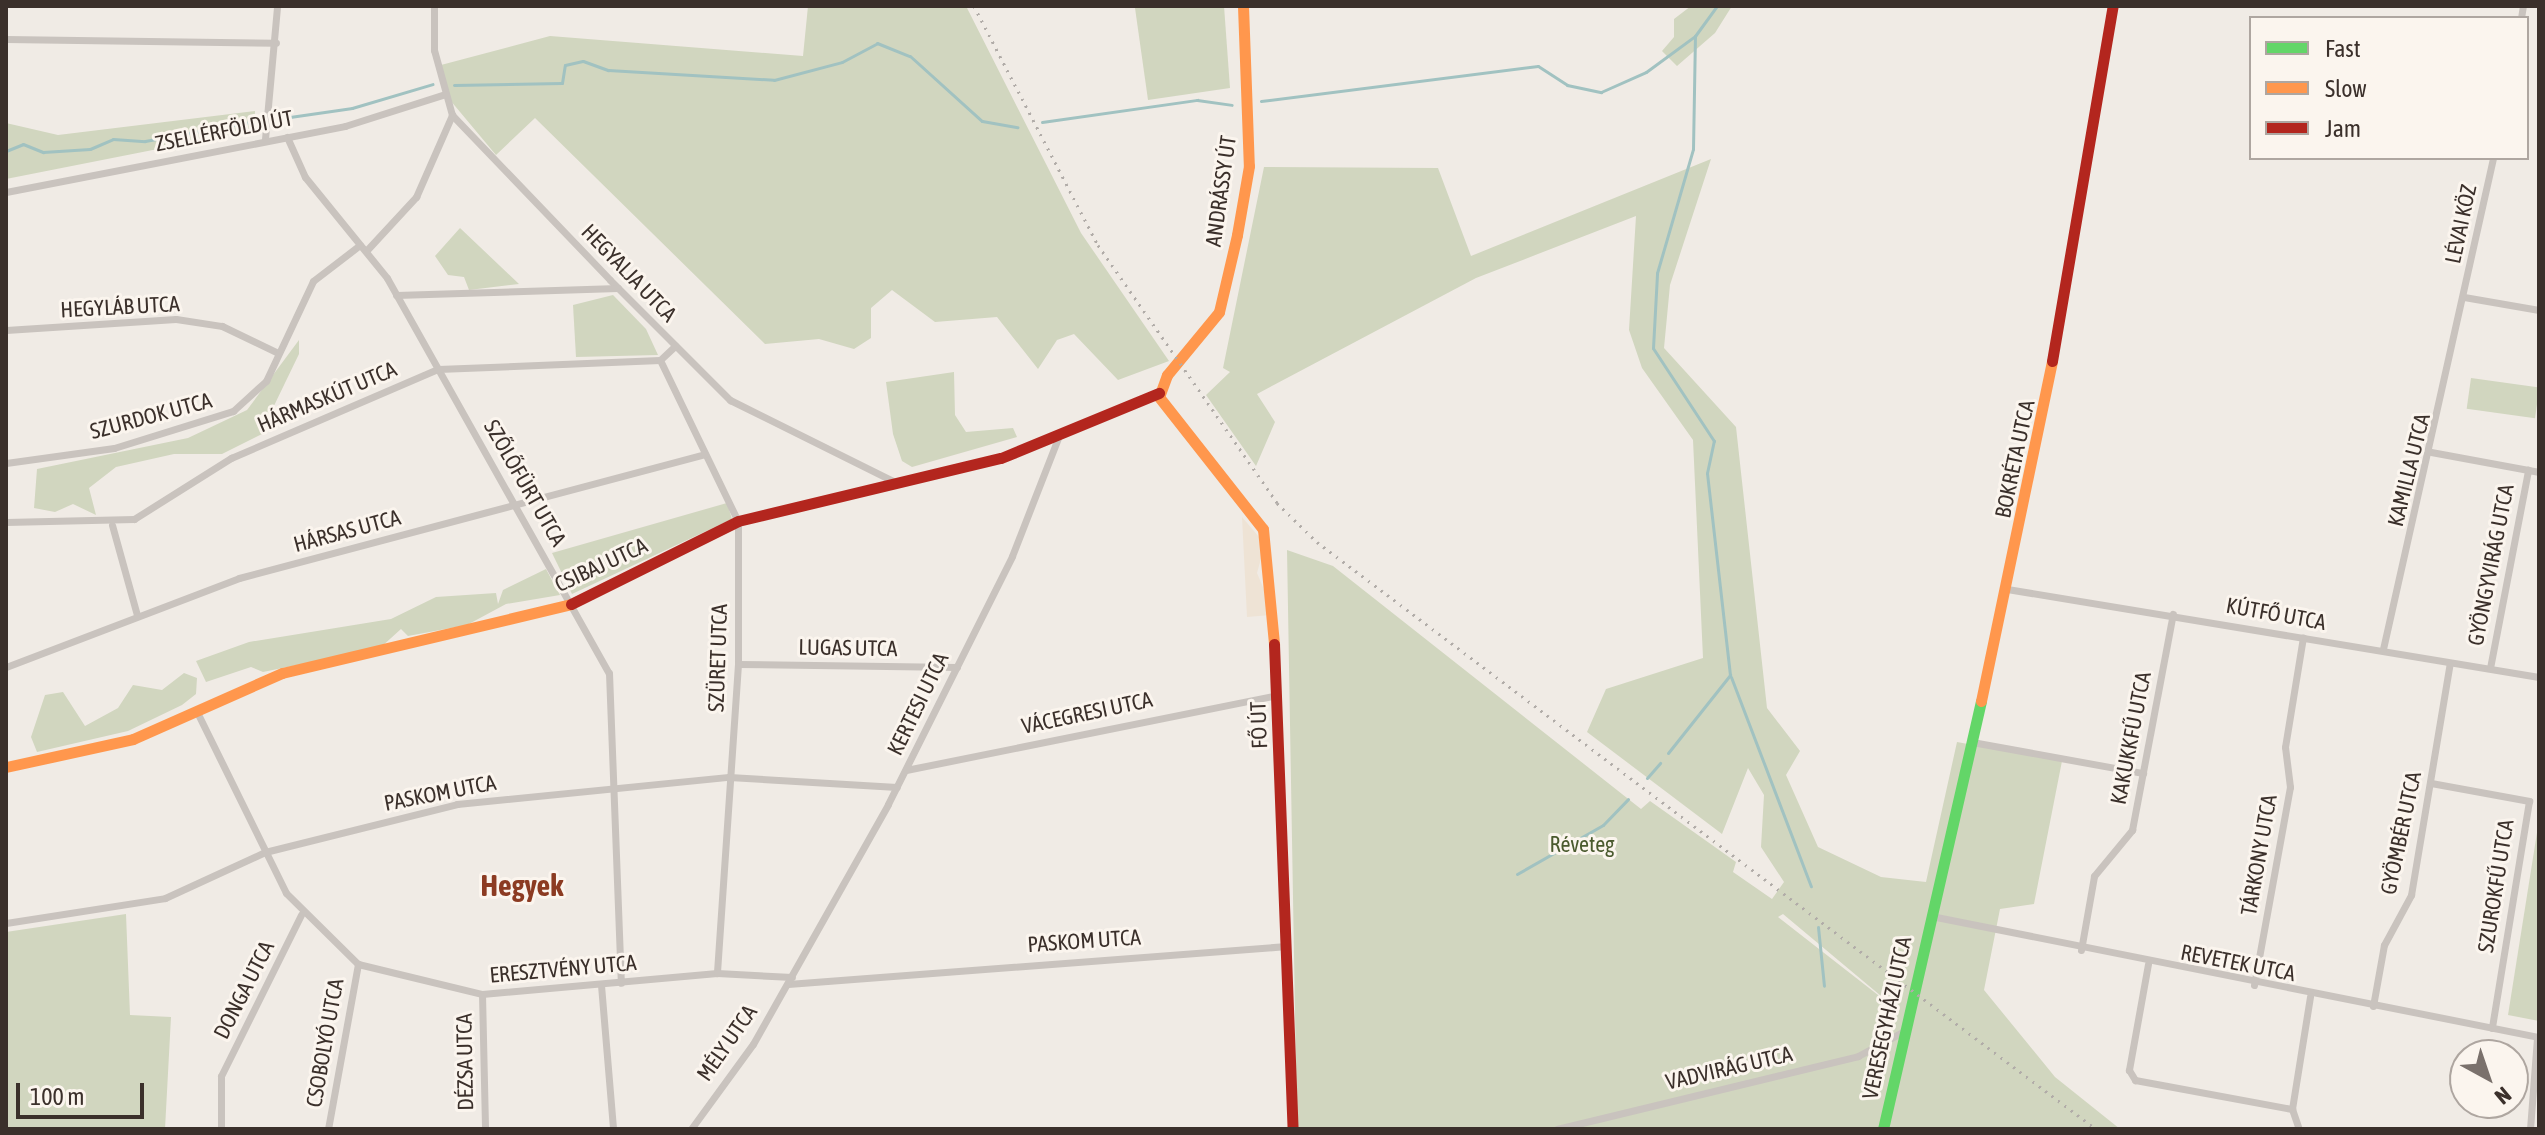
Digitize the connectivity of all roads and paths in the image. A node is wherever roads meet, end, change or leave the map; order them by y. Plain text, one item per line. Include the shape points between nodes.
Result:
1 (277, 6) edge
2 (434, 6) edge
3 (1243, 6) edge
4 (2113, 6) edge
5 (6, 39) edge
6 (276, 43) junction
7 (445, 94) junction
8 (452, 115) junction
9 (287, 137) junction
10 (265, 139) junction
11 (2493, 160) edge
12 (6, 192) edge
13 (363, 248) junction
14 (618, 288) junction
15 (396, 295) junction
16 (2464, 297) junction
17 (2539, 310) edge
18 (6, 330) edge
19 (675, 346) junction
20 (278, 353) junction
21 (660, 360) junction
22 (438, 369) junction
23 (1159, 393) junction
24 (1058, 438) junction
25 (2431, 452) junction
26 (705, 454) junction
27 (6, 463) edge
28 (2528, 470) junction
29 (2539, 472) edge
30 (897, 484) junction
31 (518, 503) junction
32 (738, 521) junction
33 (6, 522) edge
34 (112, 525) junction
35 (2007, 589) junction
36 (572, 604) junction
37 (2173, 614) junction
38 (137, 615) junction
39 (2303, 637) junction
40 (2383, 649) junction
41 (2450, 663) junction
42 (738, 664) junction
43 (6, 667) edge
44 (957, 667) junction
45 (2490, 668) junction
46 (2539, 677) edge
47 (1277, 695) junction
48 (195, 708) junction
49 (1972, 742) junction
50 (6, 767) edge
51 (906, 770) junction
52 (2143, 773) junction
53 (729, 777) junction
54 (2431, 783) junction
55 (610, 786) junction
56 (897, 787) junction
57 (265, 852) junction
58 (301, 915) junction
59 (1931, 916) junction
60 (6, 923) edge
61 (1287, 946) junction
62 (2081, 950) junction
63 (358, 964) junction
64 (2148, 964) junction
65 (717, 973) junction
66 (790, 981) junction
67 (621, 983) junction
68 (601, 985) junction
69 (2254, 985) junction
70 (482, 994) junction
71 (2310, 996) junction
72 (2373, 1006) junction
73 (2492, 1028) junction
74 (1906, 1030) junction
75 (2538, 1037) edge
76 (2292, 1109) junction
77 (221, 1129) edge
78 (328, 1129) edge
79 (485, 1129) edge
80 (613, 1129) edge
81 (691, 1129) edge
82 (1293, 1129) edge
83 (1557, 1129) edge
84 (1883, 1129) edge
85 (2299, 1129) edge
86 (2530, 1129) edge

1 - 6 street
2 - 7 street, HEGYALJA UTCA via 434,50
3 - 23 street, ANDRÁSSY ÚT via 1249,166 1237,235 1219,312
4 - 35 street, BOKRÉTA UTCA via 2069,296
5 - 6 street
6 - 10 street
7 - 8 street, HEGYALJA UTCA
7 - 9 street, ZSELLÉRFÖLDI ÚT
8 - 13 street, SZURDOK UTCA via 416,197
8 - 14 street, HEGYALJA UTCA
9 - 10 street, ZSELLÉRFÖLDI ÚT
9 - 13 street, SZŐLŐFÜRT UTCA via 305,177
10 - 12 street, ZSELLÉRFÖLDI ÚT
11 - 16 street, LÉVAI KÖZ
13 - 15 street, SZŐLŐFÜRT UTCA
13 - 20 street, SZURDOK UTCA via 313,281
14 - 15 street
14 - 19 street, HEGYALJA UTCA
15 - 22 street, SZŐLŐFÜRT UTCA
16 - 17 street
16 - 25 street, KAMILLA UTCA
18 - 20 street, HEGYLÁB UTCA via 176,319 222,326
19 - 21 street
19 - 30 street, HEGYALJA UTCA via 730,400
20 - 27 street, SZURDOK UTCA via 255,395 217,420 114,448
21 - 22 street, HÁRMASKÚT UTCA
21 - 26 street, SZÜRET UTCA
22 - 31 street, SZŐLŐFÜRT UTCA
22 - 34 street, HÁRMASKÚT UTCA via 231,458 152,511
23 - 24 street, CSIBAJ UTCA
23 - 47 street, FŐ ÚT via 1163,409 1267,535
24 - 30 street, CSIBAJ UTCA
24 - 44 street, KERTESI UTCA
25 - 28 street
25 - 40 street, KAMILLA UTCA
26 - 31 street, HÁRSAS UTCA
26 - 32 street, SZÜRET UTCA
28 - 29 street
28 - 45 street, GYÖNGYVIRÁG UTCA
30 - 32 street, CSIBAJ UTCA
31 - 36 street, SZŐLŐFÜRT UTCA
31 - 38 street, HÁRSAS UTCA via 239,578
32 - 36 street, CSIBAJ UTCA
32 - 42 street, SZÜRET UTCA
33 - 34 street, HÁRMASKÚT UTCA
34 - 38 street
35 - 37 street, KÚTFŐ UTCA
35 - 49 street, BOKRÉTA UTCA
36 - 48 street, CSIBAJ UTCA via 282,673
36 - 55 street, SZŐLŐFÜRT UTCA via 615,694
37 - 39 street, KÚTFŐ UTCA
37 - 52 street, KAKUKKFŰ UTCA
38 - 43 street, HÁRSAS UTCA
39 - 40 street, KÚTFŐ UTCA
39 - 69 street, TÁRKONY UTCA via 2285,747 2290,787
40 - 41 street, KÚTFŐ UTCA
41 - 45 street, KÚTFŐ UTCA
41 - 54 street, GYÖMBÉR UTCA
42 - 44 street, LUGAS UTCA
42 - 53 street, SZÜRET UTCA
44 - 51 street, KERTESI UTCA
45 - 46 street, KÚTFŐ UTCA
47 - 51 street, VÁCEGRESI UTCA
47 - 61 street, FŐ ÚT
48 - 50 street, CSIBAJ UTCA via 133,739
48 - 57 street, ERESZTVÉNY UTCA
49 - 52 street
49 - 59 street, BOKRÉTA UTCA
51 - 56 street, KERTESI UTCA
52 - 62 street, KAKUKKFŰ UTCA via 2132,830 2094,876
53 - 55 street, PASKOM UTCA
53 - 56 street, PASKOM UTCA
53 - 65 street, SZÜRET UTCA
54 - 72 street, GYÖMBÉR UTCA via 2411,895 2384,945
54 - 73 street, SZUROKFŰ UTCA via 2529,801
55 - 57 street, PASKOM UTCA via 457,804
55 - 67 street, SZŐLŐFÜRT UTCA
56 - 66 street, KERTESI UTCA
57 - 58 street, ERESZTVÉNY UTCA
57 - 60 street, PASKOM UTCA via 165,898
58 - 63 street, ERESZTVÉNY UTCA
58 - 77 street, DONGA UTCA via 221,1076
59 - 62 street, REVETEK UTCA
59 - 74 street, VERESEGYHÁZI UTCA
61 - 66 street, PASKOM UTCA
61 - 82 street, FŐ ÚT
62 - 64 street, REVETEK UTCA
63 - 70 street, ERESZTVÉNY UTCA
63 - 78 street, CSOBOLYÓ UTCA
64 - 69 street, REVETEK UTCA
64 - 76 street via 2129,1070 2135,1080
65 - 66 street, ERESZTVÉNY UTCA
65 - 67 street, ERESZTVÉNY UTCA
66 - 81 street, MÉLY UTCA
67 - 68 street, ERESZTVÉNY UTCA
68 - 70 street, ERESZTVÉNY UTCA
68 - 80 street
69 - 71 street, REVETEK UTCA
70 - 79 street, DÉZSA UTCA
71 - 72 street, REVETEK UTCA
71 - 76 street
72 - 73 street, REVETEK UTCA
73 - 75 street, REVETEK UTCA
74 - 83 street, VADVIRÁG UTCA via 1858,1056
74 - 84 street, VERESEGYHÁZI UTCA
75 - 86 street
76 - 85 street

